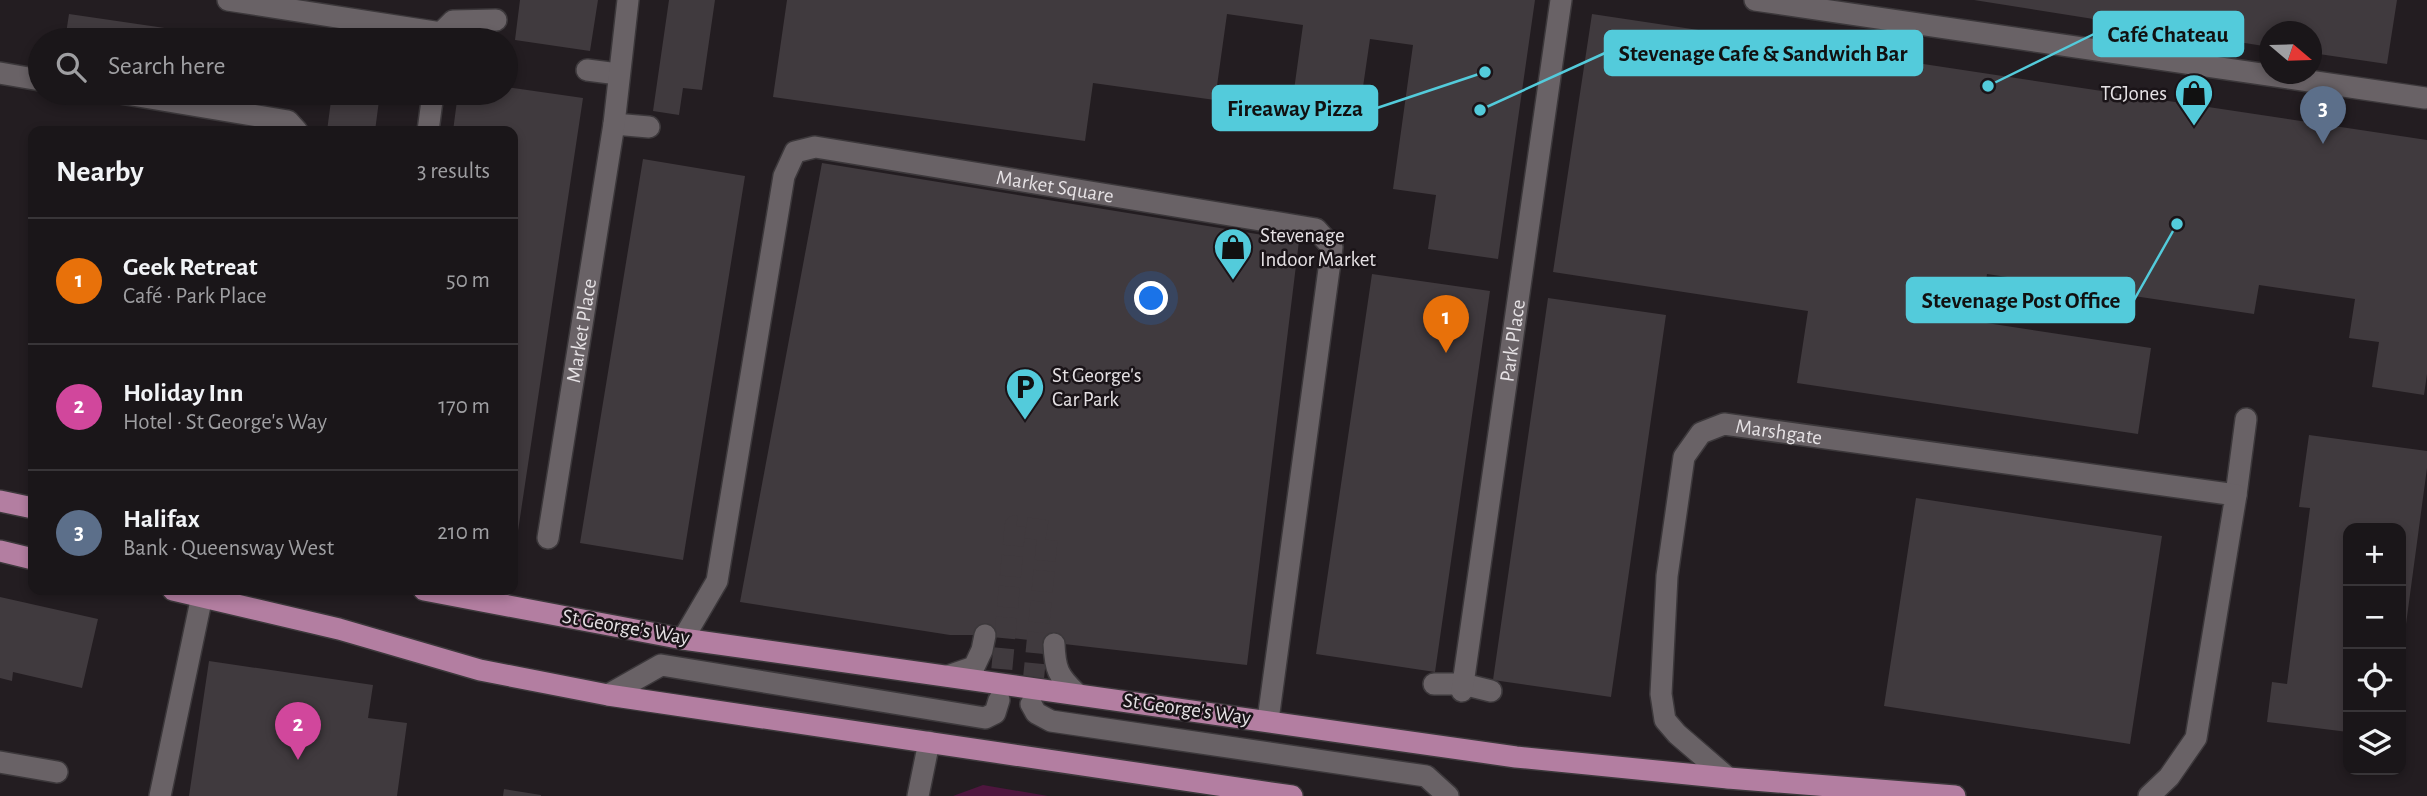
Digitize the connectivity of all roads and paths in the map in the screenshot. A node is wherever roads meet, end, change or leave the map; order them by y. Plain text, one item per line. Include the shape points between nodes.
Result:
1 (228, 0) edge
2 (628, 0) edge
3 (1560, 0) edge
4 (1755, 0) edge
5 (496, 20) dead end
6 (389, 28) edge
7 (448, 28) edge
8 (587, 70) dead end
9 (0, 73) edge
10 (618, 74) junction
11 (28, 78) edge
12 (2426, 93) edge
13 (192, 105) edge
14 (431, 105) edge
15 (614, 124) junction
16 (292, 126) edge
17 (429, 126) edge
18 (649, 127) dead end
19 (2246, 419) dead end
20 (2236, 495) junction
21 (0, 501) edge
22 (28, 507) edge
23 (548, 538) dead end
24 (0, 551) edge
25 (28, 558) edge
26 (197, 595) edge
27 (451, 595) edge
28 (202, 596) junction
29 (985, 635) dead end
30 (684, 639) junction
31 (1054, 644) dead end
32 (948, 676) junction
33 (1434, 684) dead end
34 (1463, 687) junction
35 (1491, 691) dead end
36 (1076, 693) junction
37 (608, 695) junction
38 (999, 700) dead end
39 (1031, 704) dead end
40 (1268, 720) junction
41 (929, 742) junction
42 (0, 762) edge
43 (57, 772) dead end
44 (1728, 778) junction
45 (160, 796) edge
46 (918, 796) edge
47 (1292, 796) edge
48 (1448, 796) edge
49 (1955, 796) edge
50 (2149, 796) edge

1 - 6 street
2 - 10 street, Market Place
3 - 34 street, Park Place
4 - 12 street
5 - 7 street via 453,21
8 - 10 street
9 - 11 street
10 - 15 street, Market Place
13 - 16 street via 288,121
14 - 17 street
15 - 18 street
15 - 23 street, Market Place
19 - 20 street
20 - 44 street, Marshgate via 1724,424 1701,433 1684,457 1667,576 1661,694 1665,720
20 - 50 street via 2196,738 2169,777
21 - 22 main road
24 - 25 main road
26 - 28 main road
27 - 30 main road, St George's Way
28 - 37 main road via 480,670
28 - 45 street
29 - 32 street via 974,667
30 - 32 main road, St George's Way
30 - 40 street, Market Square via 717,581 784,176 795,152 815,147 1316,229 1332,247
31 - 36 street via 1061,678
32 - 36 main road, St George's Way
33 - 34 street
34 - 35 street
36 - 40 main road, St George's Way
37 - 38 street via 661,665 985,718 995,713
37 - 41 main road
39 - 48 street via 1036,713 1051,721 1426,776
40 - 44 main road, St George's Way via 1516,757
41 - 46 street
41 - 47 main road
42 - 43 street
44 - 49 main road, St George's Way

